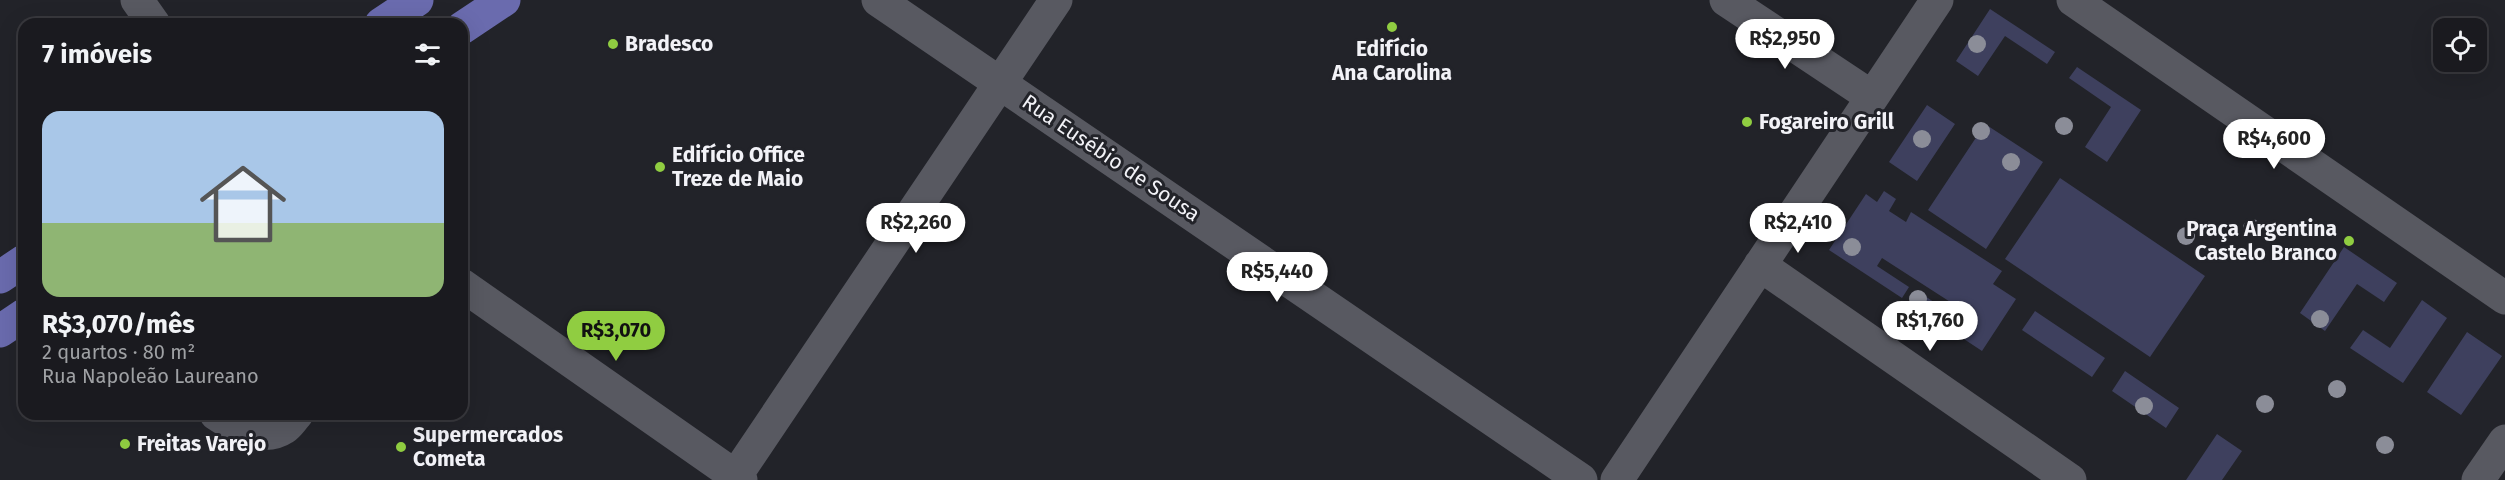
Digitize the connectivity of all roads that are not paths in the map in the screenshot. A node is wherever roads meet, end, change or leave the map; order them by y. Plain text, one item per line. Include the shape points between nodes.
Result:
1 (137, 0) edge
2 (417, 0) edge
3 (504, 0) edge
4 (878, 0) edge
5 (1056, 0) edge
6 (1726, 0) edge
7 (1936, 0) edge
8 (2073, 0) edge
9 (150, 18) edge
10 (390, 18) edge
11 (468, 23) edge
12 (1001, 83) junction
13 (1872, 97) junction
14 (18, 265) edge
15 (1760, 265) junction
16 (0, 277) edge
17 (468, 289) edge
18 (2505, 298) edge
19 (18, 319) edge
20 (0, 331) edge
21 (227, 420) edge
22 (291, 420) edge
23 (2505, 441) edge
24 (737, 479) edge
25 (1581, 480) edge
26 (1617, 480) edge
27 (2070, 480) edge
28 (2478, 480) edge

1 - 9 street
2 - 10 main road
3 - 11 main road
4 - 12 street, Rua Eusébio de Sousa
5 - 12 street
6 - 13 street
7 - 13 street
8 - 18 street
12 - 24 street
12 - 25 street, Rua Eusébio de Sousa
13 - 15 street
14 - 16 main road
15 - 26 street
15 - 27 street
17 - 24 street
19 - 20 main road
21 - 22 street via 252,433 263,434 283,429
23 - 28 street

